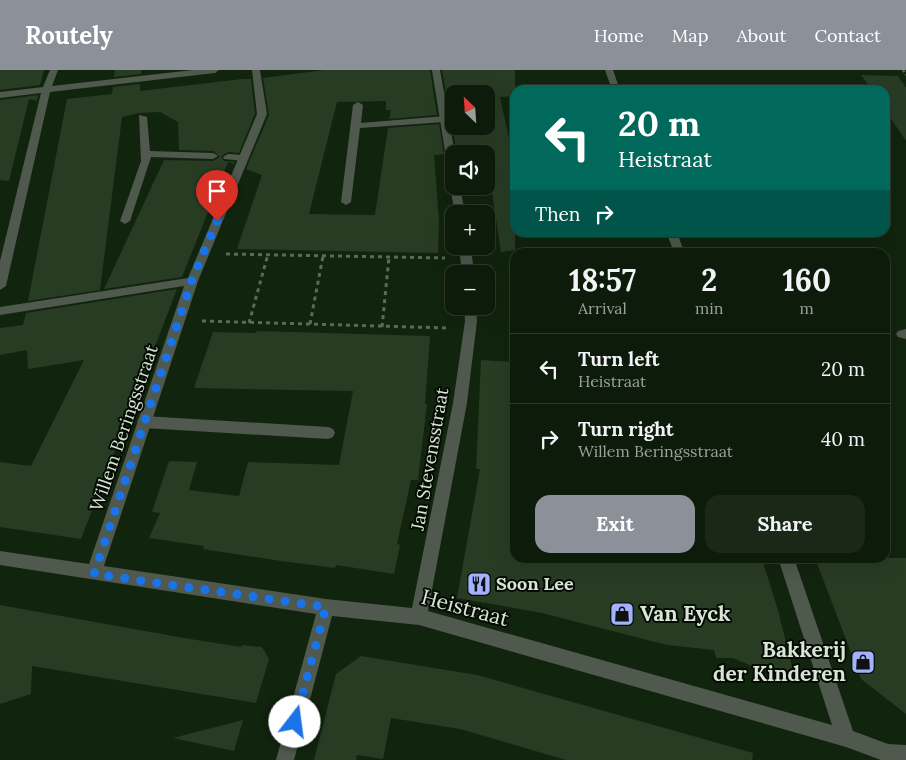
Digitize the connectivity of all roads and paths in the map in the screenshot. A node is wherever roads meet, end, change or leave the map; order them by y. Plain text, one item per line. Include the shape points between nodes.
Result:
1 (54, 70) edge
2 (215, 70) edge
3 (256, 70) edge
4 (436, 70) edge
5 (609, 70) edge
6 (903, 70) edge
7 (906, 75) edge
8 (614, 85) edge
9 (47, 90) junction
10 (0, 95) edge
11 (358, 105) dead end
12 (142, 117) dead end
13 (445, 119) joint
14 (356, 126) junction
15 (146, 154) junction
16 (213, 156) dead end
17 (228, 157) dead end
18 (244, 158) junction
19 (346, 202) dead end
20 (125, 221) dead end
21 (203, 253) junction
22 (445, 253) edge
23 (268, 254) junction
24 (322, 256) junction
25 (389, 257) junction
26 (192, 280) junction
27 (0, 286) edge
28 (0, 311) edge
29 (470, 315) edge
30 (178, 320) junction
31 (249, 322) junction
32 (310, 324) junction
33 (382, 326) junction
34 (470, 329) junction
35 (144, 422) junction
36 (328, 433) dead end
37 (0, 558) edge
38 (788, 563) edge
39 (94, 574) junction
40 (326, 607) junction
41 (419, 617) junction
42 (846, 738) junction
43 (894, 756) edge
44 (285, 760) edge

1 - 9 street
2 - 9 street
3 - 18 street, Willem Beringsstraat via 262,114
4 - 13 street
5 - 8 street
6 - 7 path
9 - 10 street
9 - 27 street
11 - 14 street
12 - 15 street
13 - 14 street
14 - 19 street
15 - 16 street
15 - 20 street
17 - 18 street
18 - 21 street, Willem Beringsstraat
21 - 23 path
21 - 26 street, Willem Beringsstraat
22 - 25 path
23 - 24 path
23 - 31 path
24 - 25 path
24 - 32 path
25 - 33 path
26 - 28 street
26 - 30 street, Willem Beringsstraat
29 - 34 street, Jan Stevensstraat
30 - 31 path
30 - 35 street, Willem Beringsstraat
31 - 32 path
32 - 33 path
33 - 34 path
34 - 41 street, Jan Stevensstraat via 460,403
35 - 36 street
35 - 39 street, Willem Beringsstraat
37 - 39 street, Heistraat
38 - 42 street
39 - 40 street, Heistraat
40 - 41 street, Heistraat
40 - 44 street
41 - 42 street, Heistraat
42 - 43 street, Heistraat

